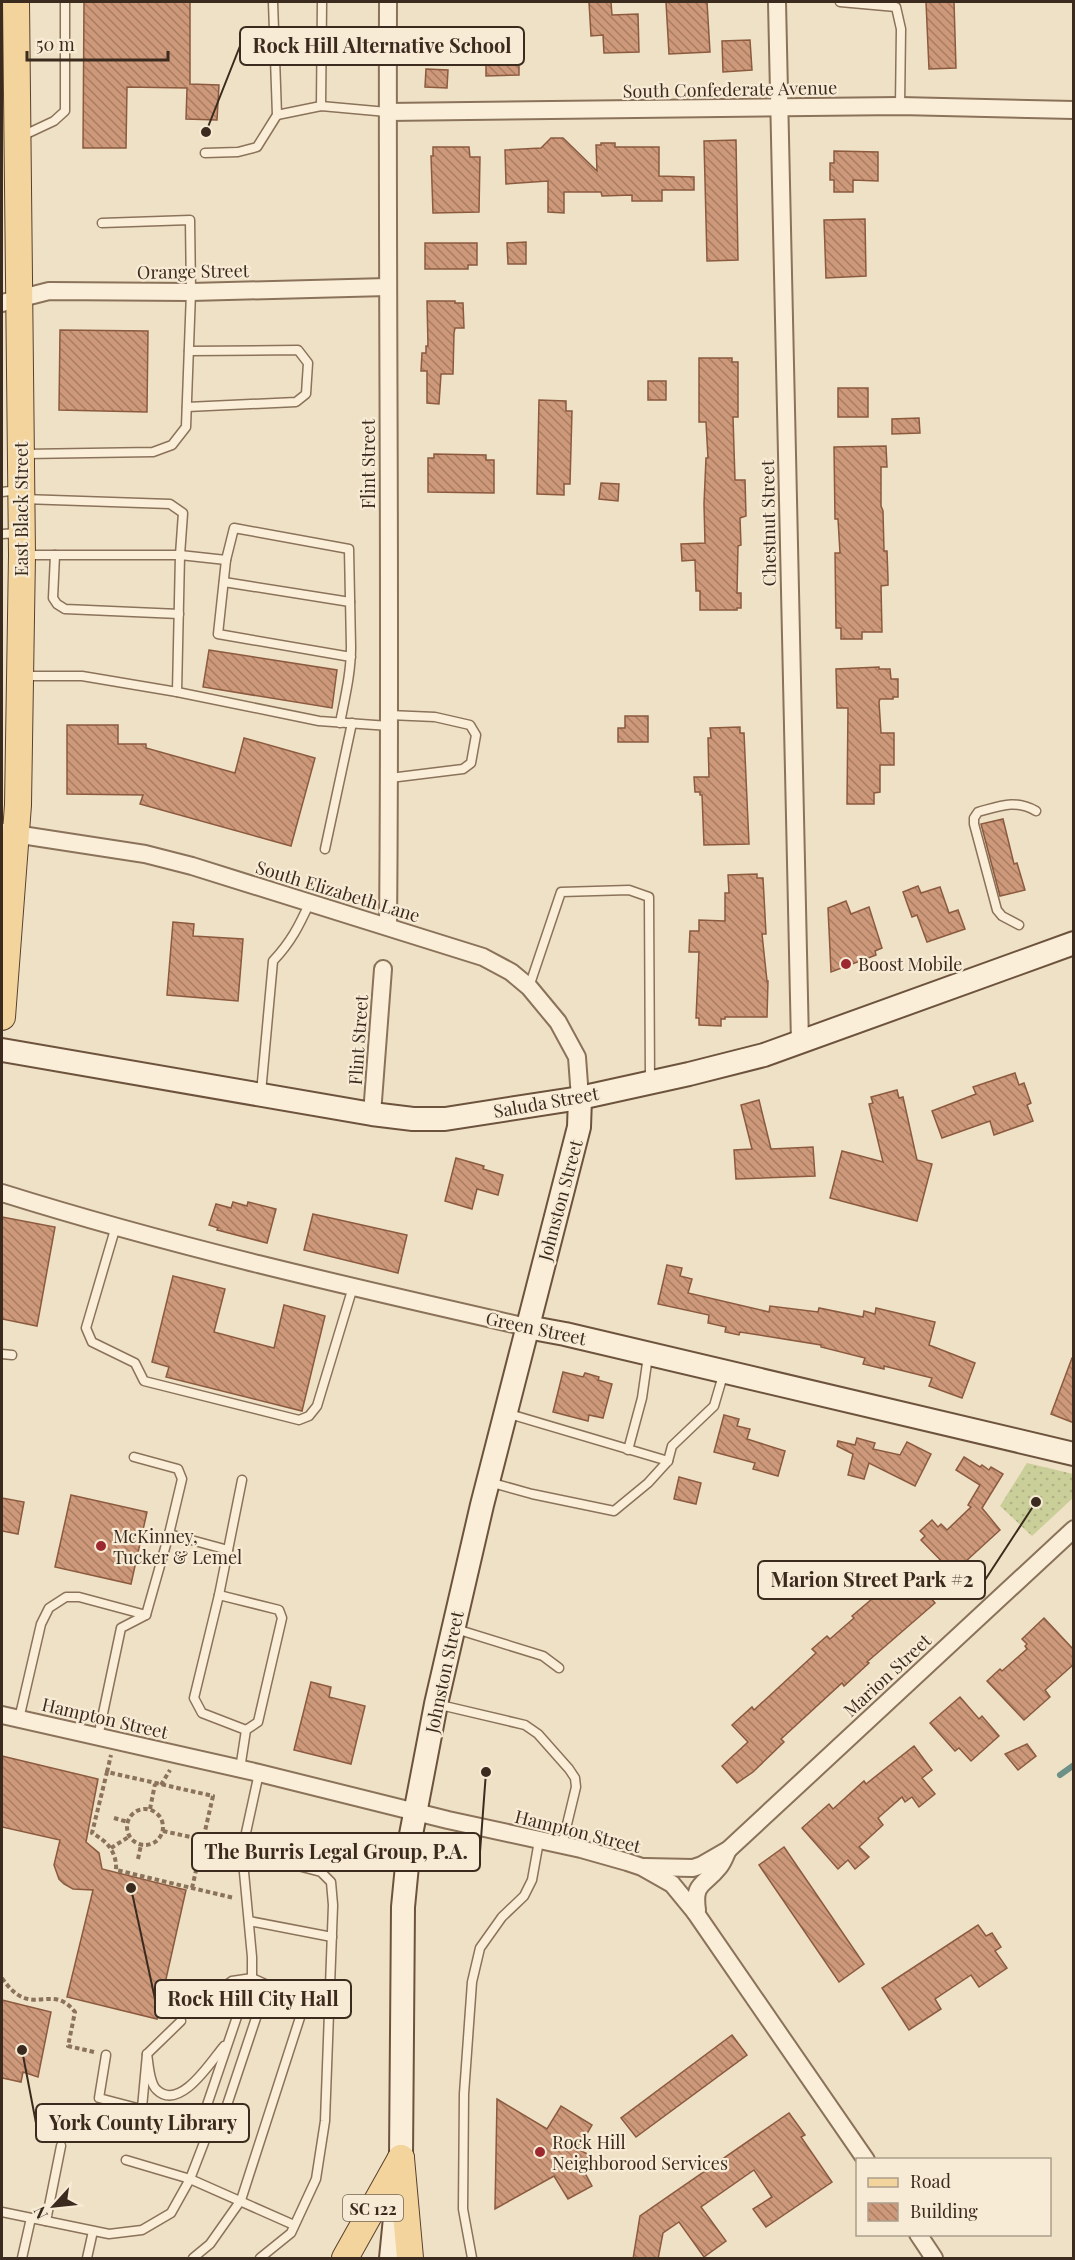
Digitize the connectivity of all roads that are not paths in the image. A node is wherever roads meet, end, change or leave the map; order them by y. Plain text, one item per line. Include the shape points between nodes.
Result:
1 (16, 2) edge
2 (64, 2) edge
3 (273, 2) edge
4 (322, 2) edge
5 (388, 2) edge
6 (777, 2) edge
7 (840, 2) edge
8 (321, 106) junction
9 (900, 106) junction
10 (779, 108) junction
11 (1074, 110) edge
12 (387, 112) junction
13 (277, 115) junction
14 (13, 124) edge
15 (205, 153) dead end
16 (102, 223) dead end
17 (387, 286) junction
18 (191, 291) junction
19 (11, 300) edge
20 (189, 351) junction
21 (187, 406) junction
22 (21, 454) junction
23 (15, 493) edge
24 (15, 541) edge
25 (55, 555) junction
26 (180, 555) junction
27 (226, 560) junction
28 (224, 582) junction
29 (350, 602) junction
30 (179, 614) junction
31 (351, 657) junction
32 (19, 676) junction
33 (177, 692) junction
34 (389, 721) junction
35 (340, 723) junction
36 (352, 723) junction
37 (390, 778) junction
38 (1036, 811) dead end
39 (8, 833) edge
40 (325, 849) dead end
41 (310, 902) junction
42 (1019, 925) dead end
43 (388, 926) junction
44 (1074, 943) edge
45 (382, 969) dead end
46 (529, 987) junction
47 (2, 1017) edge
48 (800, 1043) junction
49 (2, 1050) edge
50 (650, 1083) junction
51 (261, 1094) junction
52 (580, 1098) junction
53 (372, 1114) junction
54 (2, 1193) edge
55 (116, 1226) junction
56 (353, 1287) junction
57 (527, 1327) junction
58 (649, 1353) junction
59 (2, 1354) edge
60 (12, 1356) dead end
61 (724, 1371) junction
62 (506, 1413) junction
63 (628, 1449) junction
64 (1074, 1454) edge
65 (134, 1457) dead end
66 (668, 1461) junction
67 (242, 1480) dead end
68 (488, 1481) junction
69 (1074, 1529) edge
70 (169, 1534) junction
71 (228, 1550) junction
72 (219, 1595) junction
73 (146, 1615) junction
74 (453, 1628) junction
75 (559, 1668) dead end
76 (436, 1704) junction
77 (2, 1715) edge
78 (19, 1719) junction
79 (246, 1730) junction
80 (98, 1737) junction
81 (240, 1769) junction
82 (259, 1773) junction
83 (414, 1812) junction
84 (539, 1841) junction
85 (562, 1845) junction
86 (242, 1850) junction
87 (728, 1850) junction
88 (642, 1867) junction
89 (695, 1912) junction
90 (249, 1921) junction
91 (332, 1937) junction
92 (252, 1978) junction
93 (252, 1990) junction
94 (305, 2002) junction
95 (200, 2004) dead end
96 (329, 2010) junction
97 (180, 2021) dead end
98 (228, 2041) junction
99 (106, 2055) road end
100 (147, 2055) junction
101 (142, 2108) junction
102 (210, 2127) junction
103 (61, 2146) dead end
104 (401, 2158) junction
105 (865, 2158) edge
106 (126, 2160) dead end
107 (190, 2180) junction
108 (241, 2200) junction
109 (2, 2212) edge
110 (31, 2218) junction
111 (45, 2221) junction
112 (294, 2225) junction
113 (93, 2231) junction
114 (919, 2236) edge
115 (22, 2259) edge
116 (87, 2259) edge
117 (193, 2259) edge
118 (260, 2259) edge
119 (345, 2259) edge
120 (391, 2259) edge
121 (410, 2259) edge
122 (472, 2259) edge
123 (934, 2259) edge

1 - 14 main road, East Black Street
2 - 14 lane via 65,111 54,121
3 - 13 lane
4 - 8 lane
5 - 12 street, Flint Street
6 - 10 street, Chestnut Street
7 - 9 lane via 896,7 901,29
8 - 12 lane
8 - 13 lane
9 - 10 street, South Confederate Avenue
9 - 11 street, South Confederate Avenue
10 - 12 street, South Confederate Avenue
10 - 48 street, Chestnut Street
12 - 17 street, Flint Street
13 - 15 lane via 256,147
14 - 19 main road, East Black Street
16 - 18 lane via 190,220
17 - 18 street, Orange Street
17 - 34 street, Flint Street
18 - 19 street, Orange Street via 49,291
18 - 20 lane
19 - 22 main road, East Black Street
20 - 21 lane
20 - 21 lane via 297,350 308,363 306,394 296,402
21 - 22 lane via 186,427 172,445 153,452
22 - 23 main road, East Black Street
23 - 24 main road, East Black Street
23 - 26 lane via 170,504 183,513
24 - 25 lane
24 - 32 main road, East Black Street
25 - 26 lane
25 - 30 lane via 53,598 65,609
26 - 27 lane
26 - 30 lane
27 - 28 lane
27 - 29 lane via 234,528 349,549
28 - 29 lane
28 - 31 lane via 218,634
29 - 31 lane
30 - 33 lane
31 - 35 lane
32 - 33 lane via 82,676
32 - 39 main road, East Black Street via 18,804
33 - 35 lane
34 - 36 lane
34 - 37 street, Flint Street
34 - 37 lane via 435,717 470,725 476,735 471,764 463,769
35 - 36 lane
36 - 40 lane
37 - 43 street, Flint Street
38 - 42 lane via 1019,803 1008,804 978,812 974,818 997,909
39 - 41 street, South Elizabeth Lane via 145,854
39 - 47 main road, East Black Street
41 - 43 street, South Elizabeth Lane
41 - 51 lane via 295,935 273,962
43 - 46 street, South Elizabeth Lane via 483,957
44 - 48 main road, Saluda Street
45 - 53 street, Flint Street
46 - 50 lane via 561,892 629,890 649,897
46 - 52 street, South Elizabeth Lane via 568,1038 577,1057
48 - 50 main road, Saluda Street
49 - 51 main road, Saluda Street
50 - 52 main road, Saluda Street
51 - 53 main road, Saluda Street
52 - 53 main road, Saluda Street via 445,1119
52 - 57 main road, Johnston Street via 579,1127
54 - 55 street, Green Street
55 - 56 street, Green Street
55 - 56 lane via 86,1328 92,1342 135,1363 144,1381 299,1420 309,1416 317,1407
56 - 57 street, Green Street
57 - 58 main road, Green Street
57 - 62 main road, Johnston Street
58 - 61 main road, Green Street
58 - 63 lane
59 - 60 lane
61 - 64 main road, Green Street
61 - 66 lane via 714,1406 672,1446
62 - 63 lane
62 - 68 main road, Johnston Street
63 - 66 lane
65 - 70 lane via 178,1469 182,1479
66 - 68 lane via 614,1511
67 - 71 lane
68 - 74 main road, Johnston Street
69 - 87 street, Marion Street
70 - 71 lane
70 - 73 lane
71 - 72 lane
72 - 79 lane via 194,1698 202,1713
72 - 79 lane via 279,1610 282,1618 258,1722
73 - 78 lane via 79,1597 66,1597 49,1608 40,1624
73 - 80 lane via 121,1628
74 - 75 lane via 543,1656
74 - 76 main road, Johnston Street
76 - 83 main road, Johnston Street
76 - 85 lane via 525,1725 569,1768 576,1787
77 - 78 street, Hampton Street
78 - 80 street, Hampton Street
79 - 81 lane
80 - 81 street, Hampton Street
81 - 82 street, Hampton Street
82 - 83 street, Hampton Street
82 - 86 lane
83 - 84 street, Hampton Street
83 - 104 main road, Johnston Street via 403,1907
84 - 85 street, Hampton Street
84 - 122 lane via 532,1880 524,1896 502,1917 480,1948 472,1982 464,2094 463,2209
85 - 88 street, Hampton Street
86 - 90 lane
86 - 91 lane via 321,1872 331,1882
87 - 88 street, Marion Street via 693,1868
87 - 89 street, Marion Street via 721,1866 698,1887
88 - 89 street, Hampton Street via 672,1884
89 - 105 street, Hampton Street
90 - 91 lane
90 - 92 lane
91 - 96 lane
92 - 93 lane
92 - 94 lane
92 - 95 lane via 232,1981
93 - 98 lane via 242,2002
93 - 102 lane via 260,2006 223,2117
94 - 96 lane
94 - 108 lane
96 - 112 lane via 325,2121 316,2179
97 - 100 lane
98 - 100 lane via 197,2081 173,2094 157,2090 151,2080
98 - 102 lane via 206,2108
99 - 101 lane via 99,2098
100 - 101 lane
101 - 102 lane
102 - 107 lane
103 - 111 lane
104 - 119 main road, SC 122
104 - 120 main road, Johnston Street
104 - 121 main road, SC 122
106 - 107 lane
107 - 108 lane
107 - 113 lane via 171,2213 142,2230 109,2234
108 - 112 lane
108 - 117 lane via 210,2244
109 - 110 lane
110 - 111 lane
110 - 115 lane
111 - 113 lane
112 - 118 lane via 291,2233
113 - 116 lane
114 - 123 street

